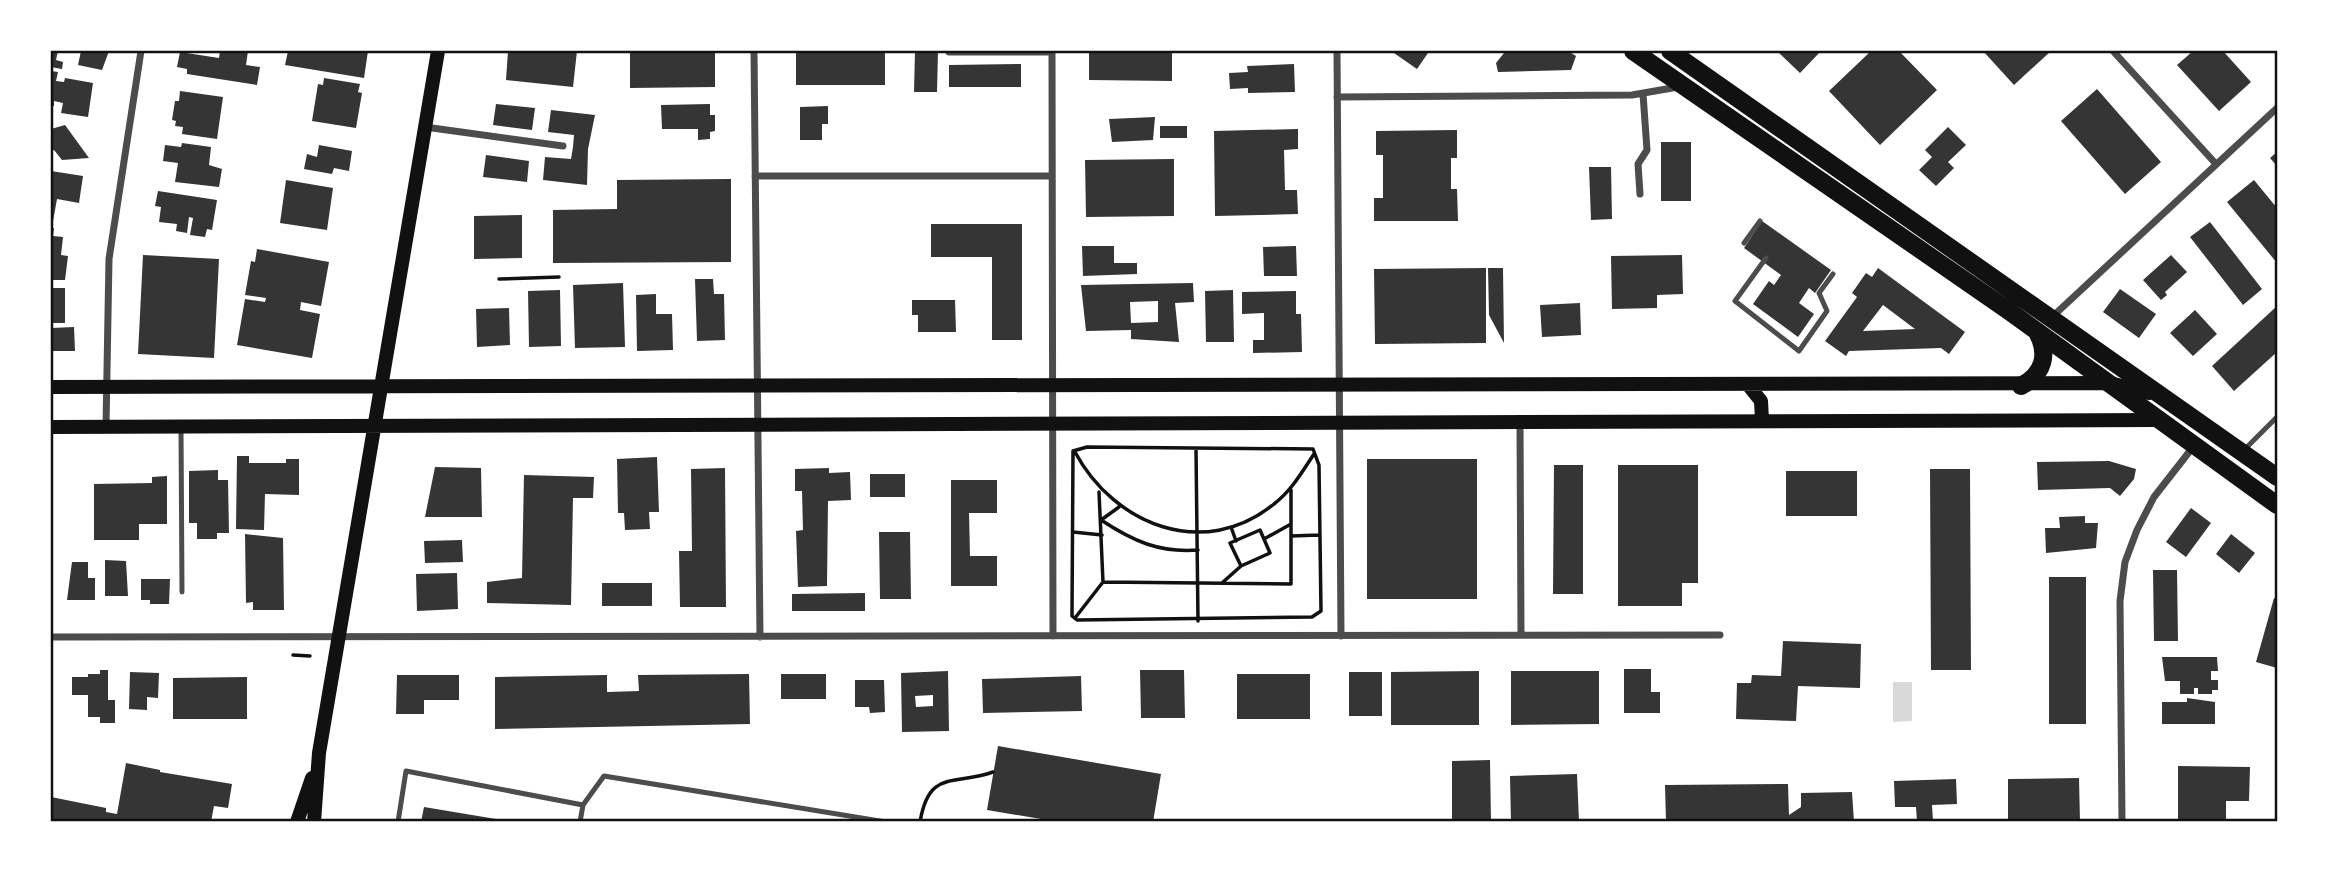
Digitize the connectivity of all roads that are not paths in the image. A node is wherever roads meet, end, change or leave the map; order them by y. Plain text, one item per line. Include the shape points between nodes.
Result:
1 (141, 51) edge
2 (438, 51) edge
3 (754, 51) edge
4 (1052, 51) edge
5 (1336, 51) edge
6 (1633, 51) edge
7 (1670, 51) edge
8 (2113, 51) edge
9 (949, 52) edge
10 (1684, 86) junction
11 (1643, 94) junction
12 (1337, 97) junction
13 (2277, 108) edge
14 (425, 127) junction
15 (563, 146) dead end
16 (2217, 164) junction
17 (755, 176) junction
18 (1052, 176) junction
19 (1640, 194) dead end
20 (1760, 221) dead end
21 (1744, 243) dead end
22 (1766, 258) dead end
23 (1833, 274) dead end
24 (2009, 311) junction
25 (2052, 317) junction
26 (2037, 332) junction
27 (2110, 383) junction
28 (382, 386) junction
29 (757, 386) junction
30 (1053, 386) junction
31 (1338, 386) junction
32 (1749, 386) junction
33 (2021, 386) junction
34 (51, 387) edge
35 (105, 387) junction
36 (2172, 404) junction
37 (2277, 417) edge
38 (1762, 420) junction
39 (2157, 420) junction
40 (1338, 422) junction
41 (1520, 422) junction
42 (757, 423) junction
43 (1053, 423) junction
44 (376, 424) junction
45 (181, 425) junction
46 (106, 426) junction
47 (51, 427) edge
48 (2194, 446) junction
49 (2241, 452) junction
50 (2277, 477) edge
51 (2277, 505) edge
52 (182, 592) dead end
53 (1521, 635) junction
54 (1720, 635) dead end
55 (51, 636) edge
56 (1053, 636) junction
57 (1341, 636) junction
58 (760, 637) junction
59 (340, 638) junction
60 (319, 753) junction
61 (583, 805) junction
62 (297, 822) edge
63 (314, 822) edge
64 (398, 822) edge
65 (580, 822) edge
66 (886, 822) edge
67 (2122, 822) edge

1 - 35 street via 108,259
2 - 14 main road
3 - 17 street
4 - 9 street
4 - 18 street
5 - 12 street
6 - 10 main road
7 - 25 main road
8 - 16 street
10 - 11 street
10 - 24 main road
11 - 12 street
11 - 19 street via 1647,150 1638,164
12 - 31 street
13 - 16 street
14 - 15 street
14 - 28 main road
16 - 25 street
17 - 18 street
17 - 29 street
18 - 30 street
20 - 21 lane
22 - 23 lane via 1735,301 1799,351 1827,311 1819,292
24 - 25 main road via 2034,321
24 - 26 main road
25 - 36 main road
26 - 27 main road
26 - 33 main road via 2043,364 2031,381
27 - 33 main road
27 - 36 main road via 2135,387
27 - 39 main road
28 - 29 main road
28 - 35 main road
28 - 44 main road
29 - 30 main road
29 - 42 street
30 - 31 main road
30 - 43 street
31 - 32 main road
31 - 40 street
32 - 33 main road
32 - 38 main road via 1761,401
34 - 35 main road
35 - 46 street
36 - 49 main road
37 - 49 lane
38 - 39 main road
38 - 41 main road
39 - 48 main road
40 - 41 main road
40 - 43 main road
40 - 57 street
41 - 53 street
42 - 43 main road
42 - 44 main road
42 - 58 street
43 - 56 street
44 - 45 main road
44 - 59 main road
45 - 46 main road
45 - 52 lane
46 - 47 main road
48 - 51 main road
48 - 67 street via 2154,497 2124,562 2120,601
49 - 50 main road
53 - 54 street
53 - 57 street
55 - 59 street
56 - 57 street
56 - 58 street
58 - 59 street
59 - 60 main road
60 - 62 main road
60 - 63 main road
61 - 64 lane via 405,771
61 - 65 lane
61 - 66 lane via 604,776

